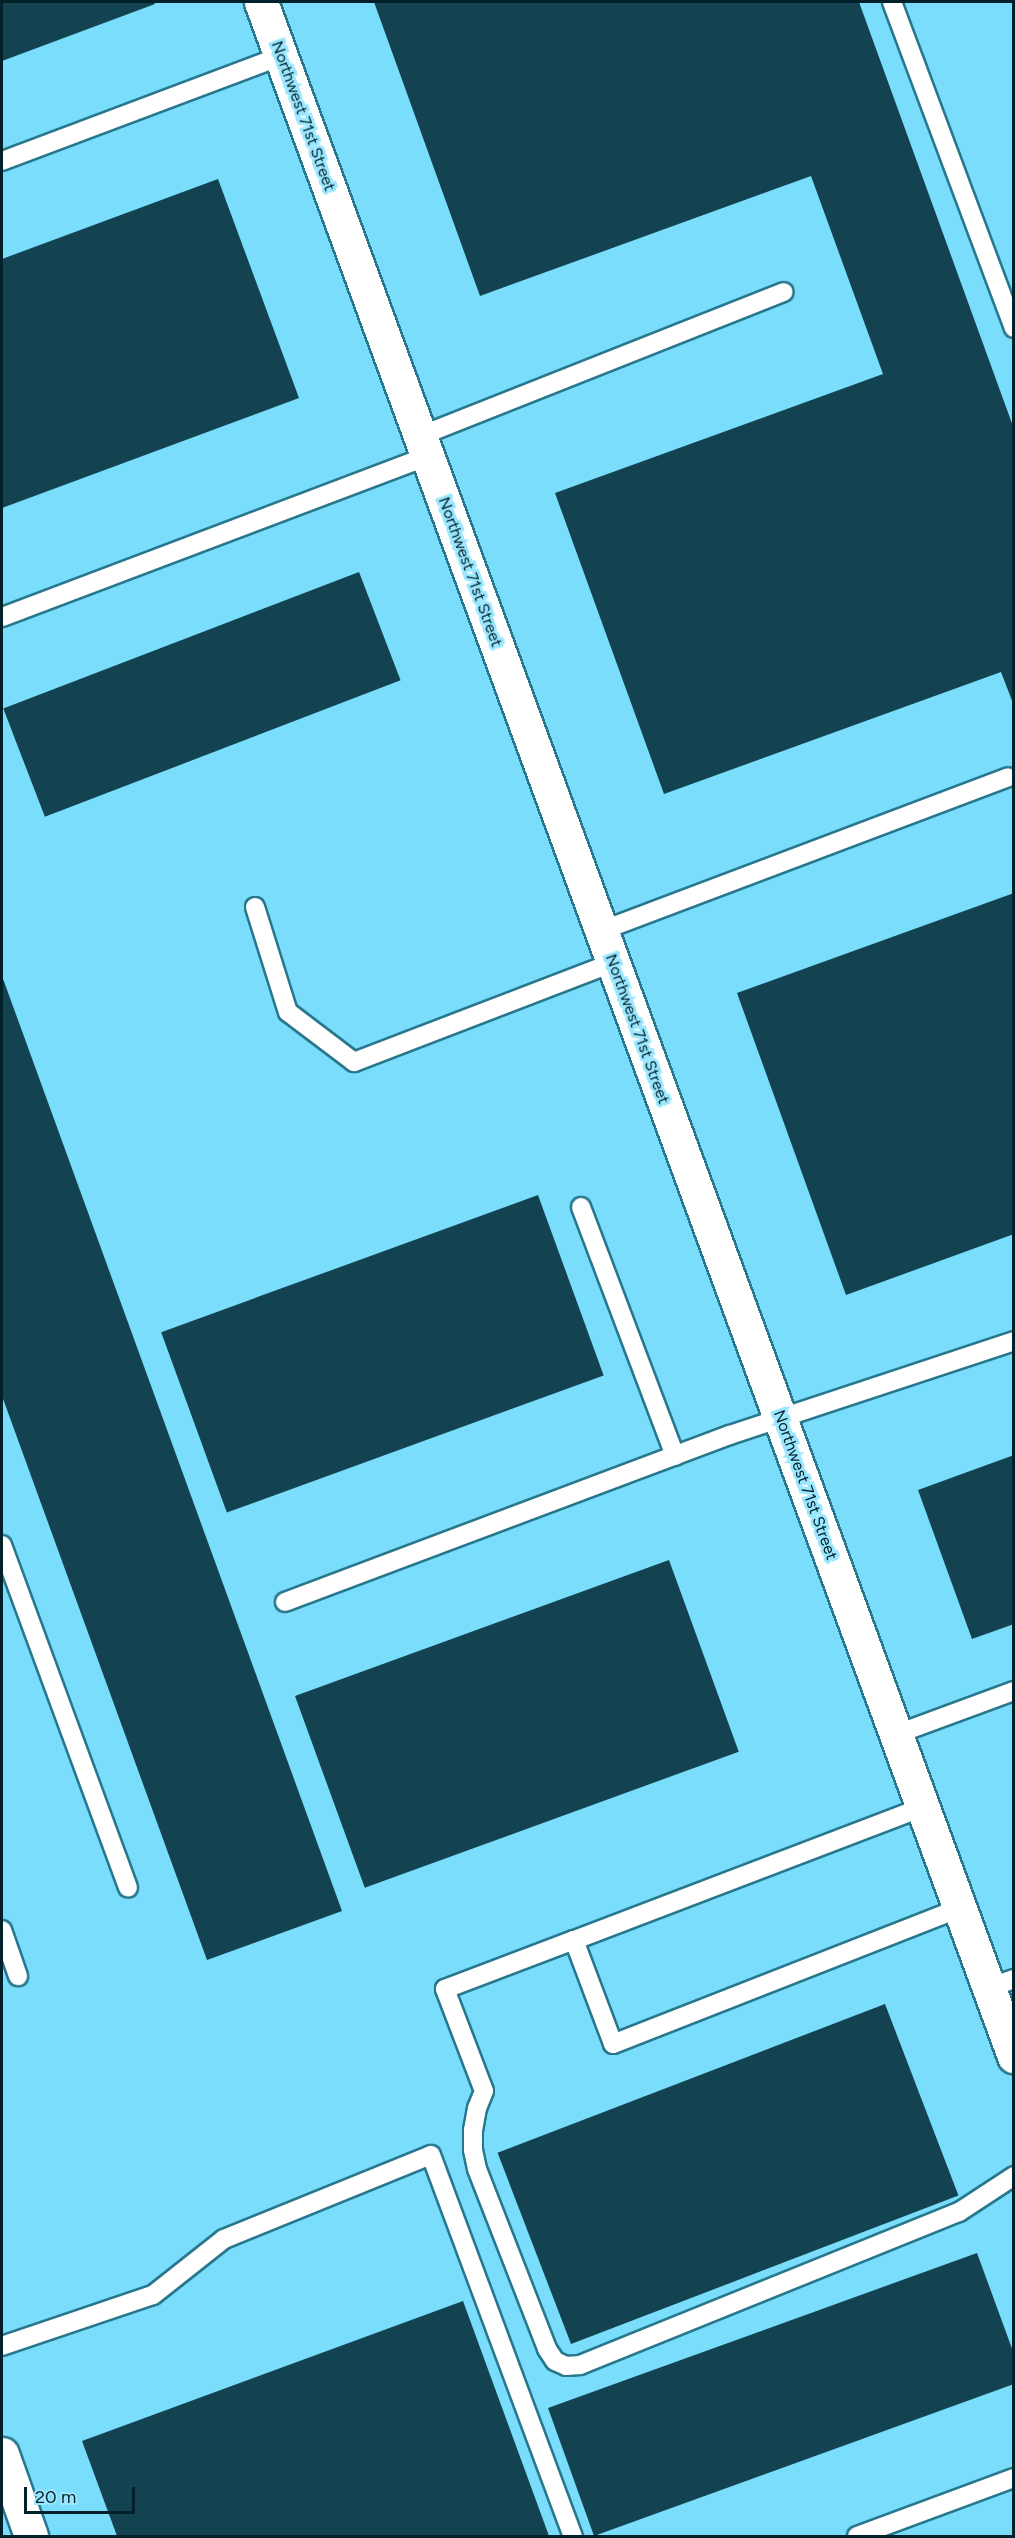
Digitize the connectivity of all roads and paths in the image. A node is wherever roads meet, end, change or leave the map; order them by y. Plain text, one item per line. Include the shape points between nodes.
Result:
1 (261, 2) edge
2 (892, 2) edge
3 (282, 56) junction
4 (2, 161) edge
5 (784, 292) dead end
6 (1014, 328) edge
7 (424, 446) junction
8 (2, 617) edge
9 (1008, 777) dead end
10 (255, 907) dead end
11 (601, 931) junction
12 (612, 963) junction
13 (581, 1208) dead end
14 (1014, 1341) edge
15 (781, 1418) junction
16 (675, 1456) junction
17 (2, 1545) edge
18 (285, 1602) dead end
19 (1014, 1691) edge
20 (897, 1734) junction
21 (923, 1807) junction
22 (128, 1888) dead end
23 (960, 1908) junction
24 (2, 1930) edge
25 (574, 1940) junction
26 (18, 1976) dead end
27 (1001, 1983) edge
28 (1014, 2056) edge
29 (1014, 2176) edge
30 (2, 2346) edge
31 (2, 2454) edge
32 (1014, 2478) edge
33 (31, 2536) edge
34 (573, 2536) edge
35 (857, 2536) edge

1 - 3 street, Northwest 71st Street
2 - 6 lane
3 - 4 lane
3 - 7 street, Northwest 71st Street
5 - 7 lane
7 - 8 lane
7 - 11 street, Northwest 71st Street
9 - 11 lane
10 - 12 lane via 288,1012 354,1062
11 - 12 street, Northwest 71st Street
12 - 15 street, Northwest 71st Street
13 - 16 lane
14 - 15 lane
15 - 16 lane
15 - 20 street, Northwest 71st Street
16 - 18 lane
17 - 22 lane
19 - 20 lane
20 - 21 street, Northwest 71st Street
21 - 23 street, Northwest 71st Street
21 - 25 lane
23 - 25 lane via 613,2044
23 - 27 street, Northwest 71st Street
24 - 26 lane
25 - 29 lane via 445,1989 484,2091 473,2130 477,2169 547,2349 555,2361 566,2367 580,2365 959,2212
27 - 28 street, Northwest 71st Street
30 - 34 lane via 153,2295 224,2239 431,2155
31 - 33 street
32 - 35 lane

